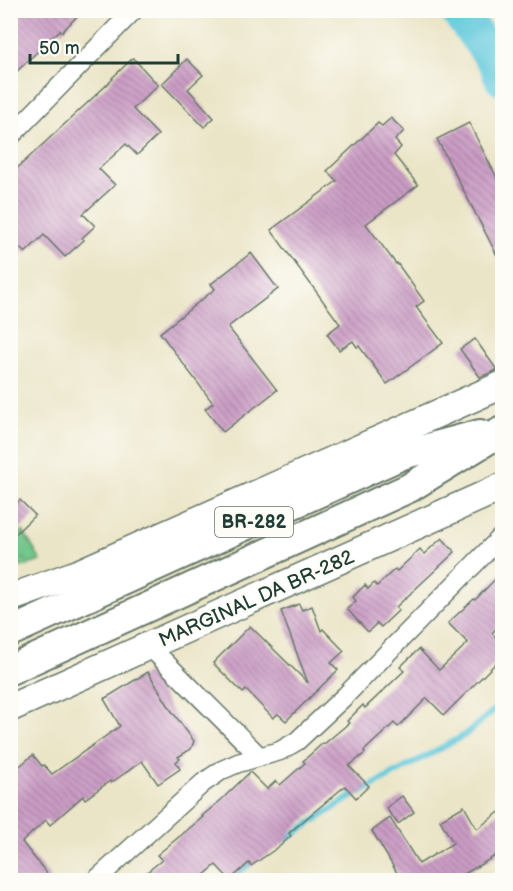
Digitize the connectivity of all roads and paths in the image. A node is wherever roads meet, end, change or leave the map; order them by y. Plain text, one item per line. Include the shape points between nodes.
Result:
1 (134, 10) edge
2 (10, 137) edge
3 (502, 385) edge
4 (502, 430) edge
5 (502, 487) edge
6 (502, 536) edge
7 (10, 598) edge
8 (10, 632) edge
9 (149, 645) junction
10 (14, 668) edge
11 (10, 708) edge
12 (259, 756) junction
13 (96, 880) edge

1 - 2 street
3 - 7 main road via 79,573
4 - 8 highway, BR-282 via 402,455
4 - 10 highway, BR-282 via 409,488
5 - 9 main road, MARGINAL DA BR-282
6 - 12 street via 322,719 289,746
9 - 11 main road, MARGINAL DA BR-282
9 - 12 street
12 - 13 street via 222,770 203,783

